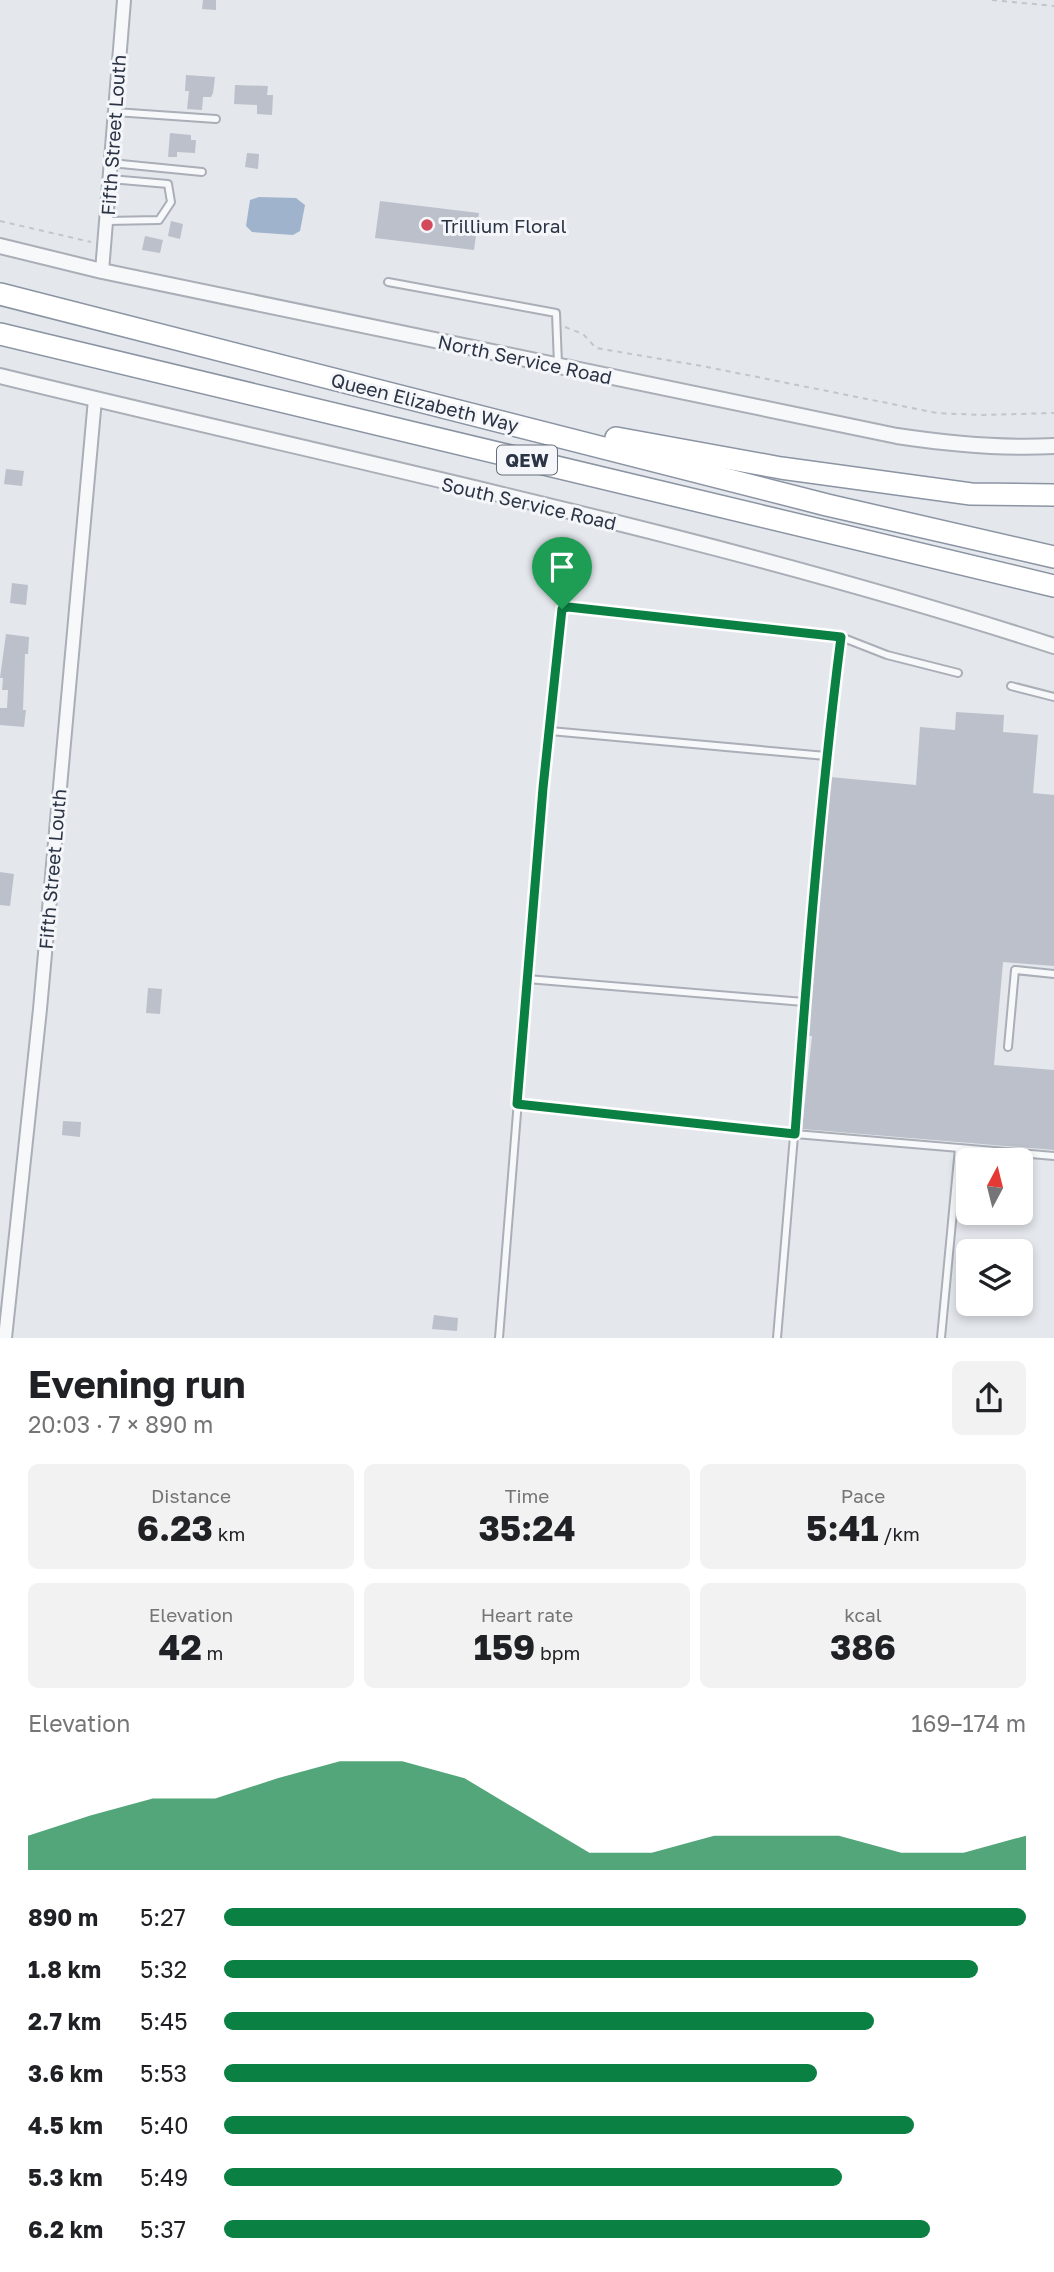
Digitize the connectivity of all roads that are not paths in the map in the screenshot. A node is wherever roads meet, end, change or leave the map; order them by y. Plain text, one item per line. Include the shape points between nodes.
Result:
1 (124, 0) edge
2 (115, 112) junction
3 (216, 119) dead end
4 (111, 163) junction
5 (202, 172) dead end
6 (110, 178) junction
7 (106, 221) junction
8 (0, 246) edge
9 (103, 271) junction
10 (388, 282) dead end
11 (0, 294) edge
12 (0, 334) edge
13 (558, 366) junction
14 (0, 376) edge
15 (95, 399) junction
16 (422, 401) junction
17 (1054, 446) edge
18 (1054, 495) edge
19 (1054, 557) edge
20 (1054, 586) edge
21 (841, 637) junction
22 (1054, 646) edge
23 (958, 673) dead end
24 (1011, 686) dead end
25 (1054, 697) edge
26 (550, 731) junction
27 (826, 756) junction
28 (1054, 974) edge
29 (527, 979) junction
30 (804, 1002) junction
31 (1008, 1047) dead end
32 (517, 1104) junction
33 (795, 1134) junction
34 (959, 1148) edge
35 (1033, 1154) edge
36 (1054, 1156) edge
37 (956, 1180) edge
38 (5, 1338) edge
39 (499, 1338) edge
40 (777, 1338) edge
41 (941, 1338) edge

1 - 2 street, Fifth Street Louth
2 - 3 lane
2 - 4 street, Fifth Street Louth
4 - 5 lane
4 - 6 street, Fifth Street Louth
6 - 7 street, Fifth Street Louth
6 - 7 lane via 168,184 171,202 159,220
7 - 9 street, Fifth Street Louth
8 - 9 street, North Service Road
9 - 13 street, North Service Road
10 - 13 lane via 556,313
11 - 16 highway, Queen Elizabeth Way / QEW
12 - 20 highway, Queen Elizabeth Way / QEW
13 - 17 street, North Service Road via 897,436 957,445
14 - 15 street, South Service Road
15 - 22 street, South Service Road via 677,538
15 - 38 street, Fifth Street Louth
16 - 18 highway via 781,468 971,494
16 - 19 highway, Queen Elizabeth Way / QEW via 827,505
21 - 23 lane via 887,655
21 - 26 lane via 568,607 562,609
21 - 27 lane
24 - 25 lane
26 - 27 lane
26 - 29 lane
27 - 30 lane
28 - 31 lane via 1015,970
29 - 30 lane
29 - 32 lane
30 - 33 lane
32 - 33 lane
32 - 39 lane
33 - 34 lane
33 - 40 lane
35 - 36 lane
37 - 41 lane

